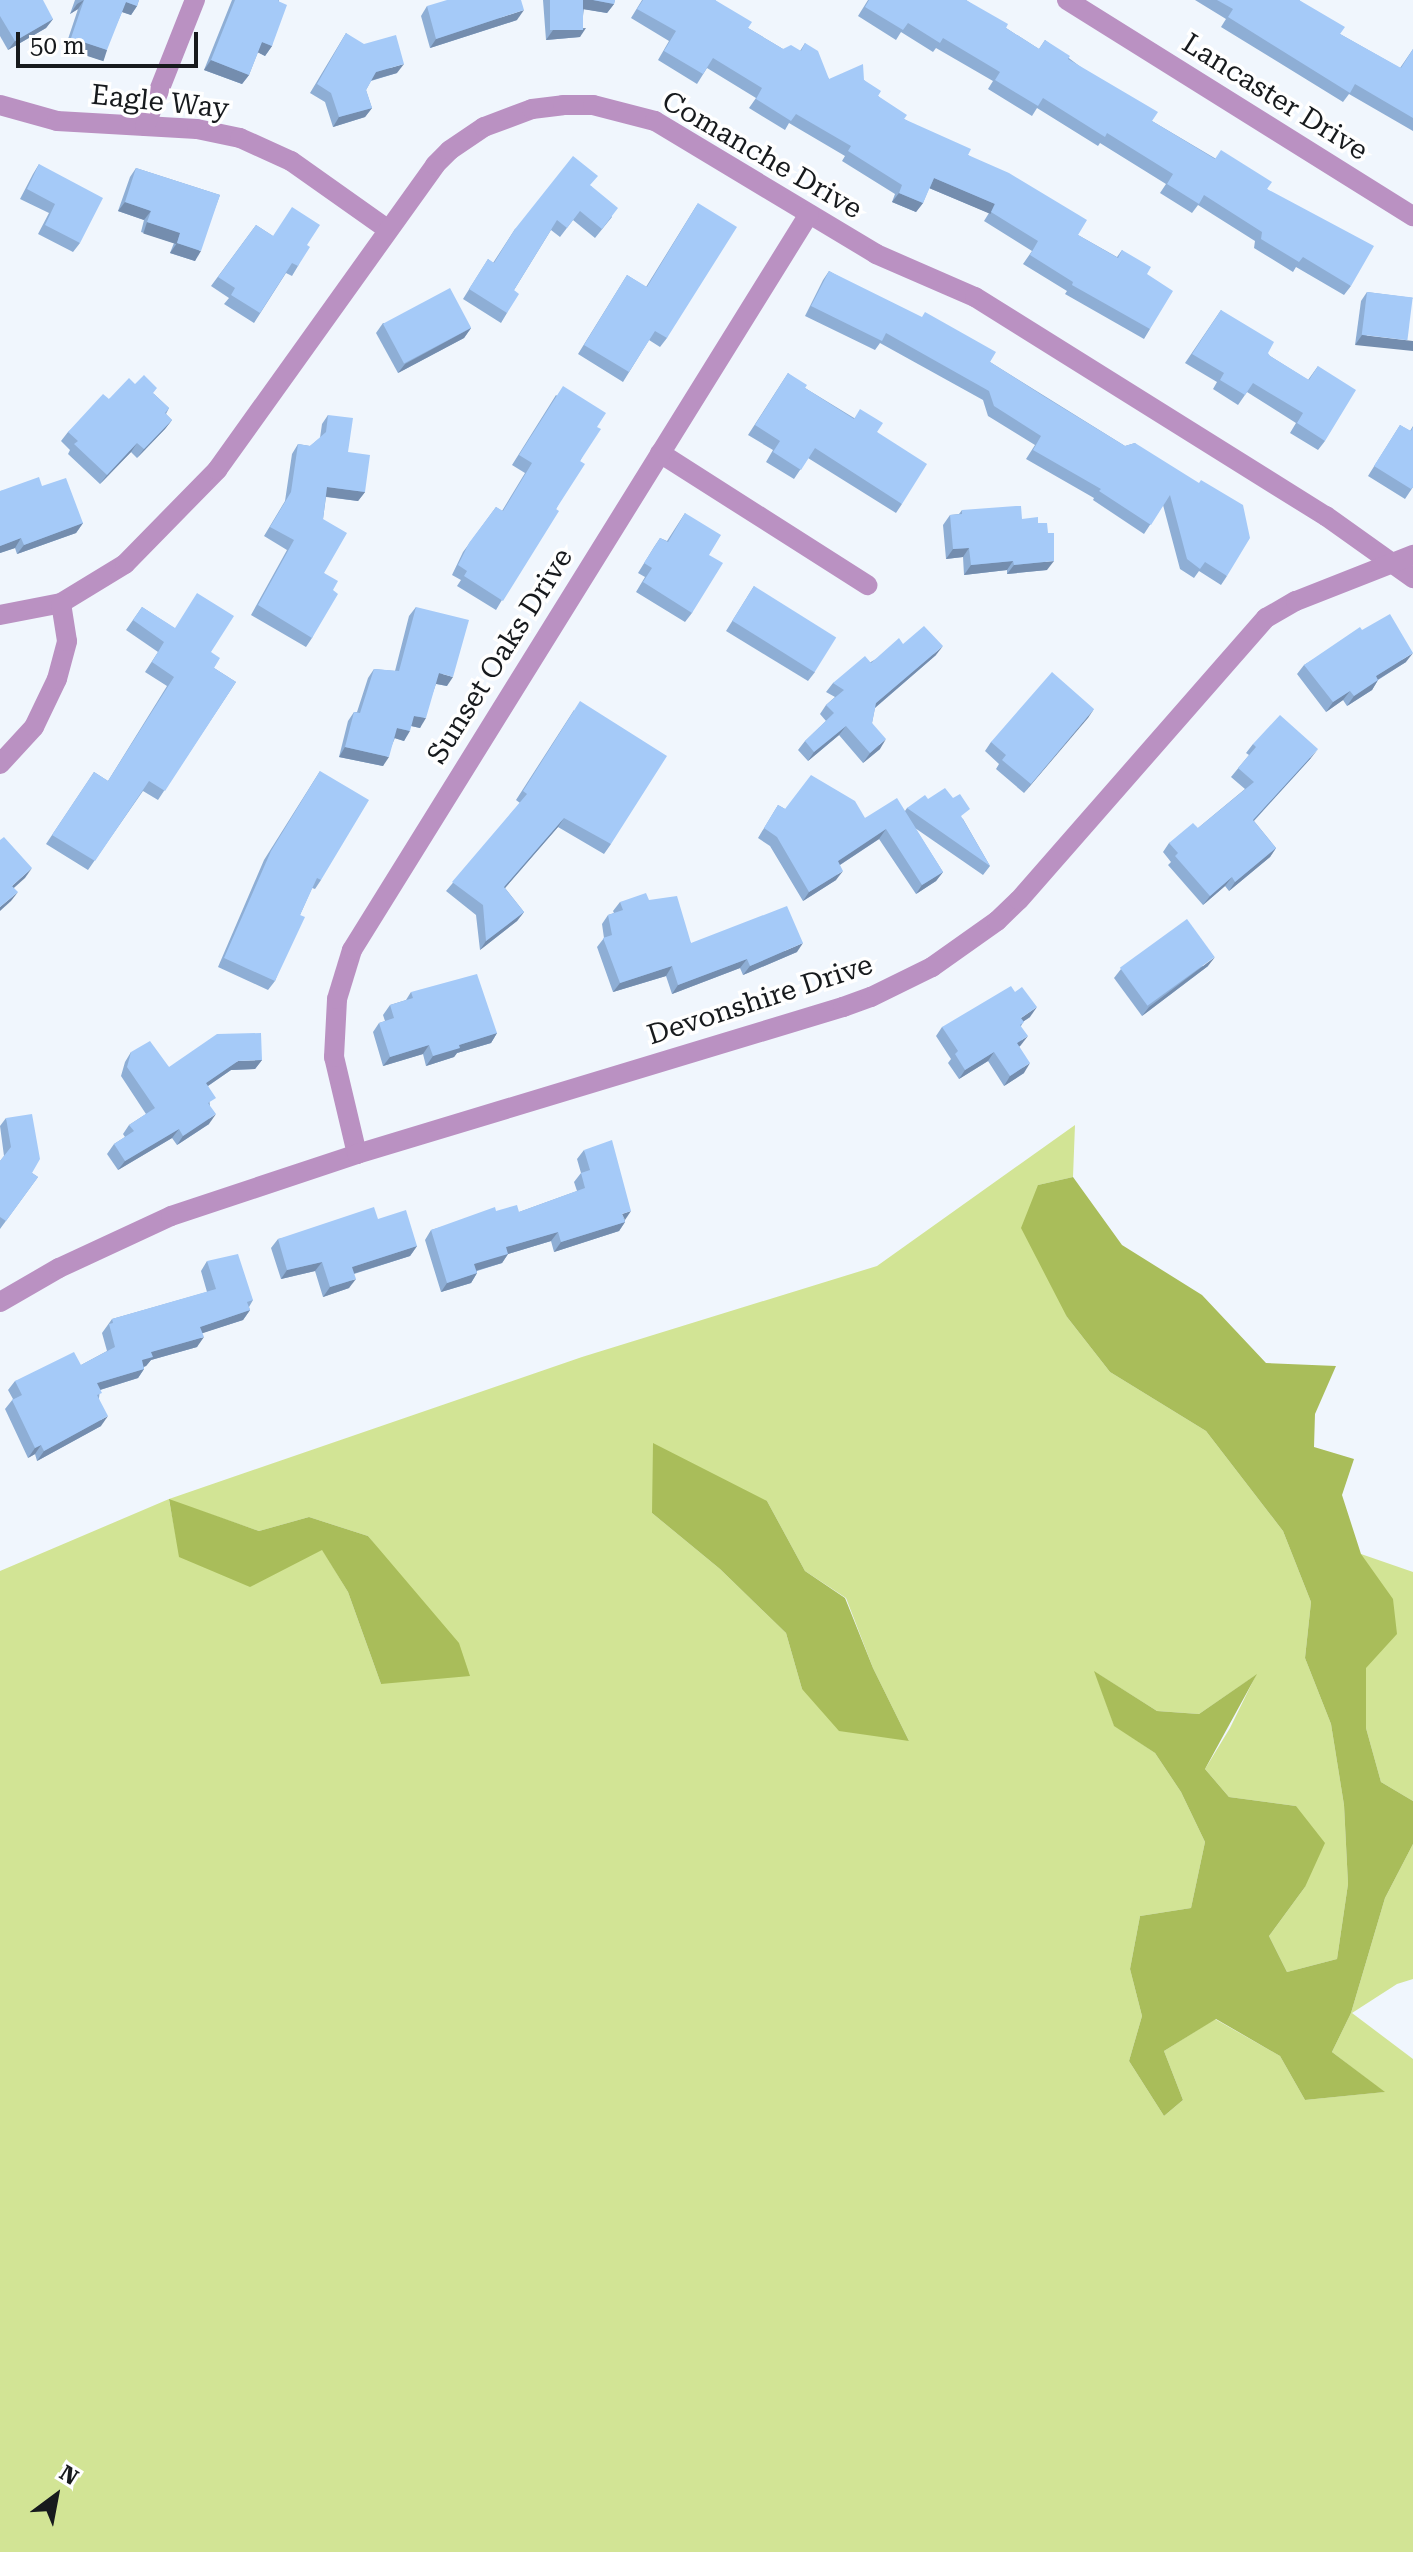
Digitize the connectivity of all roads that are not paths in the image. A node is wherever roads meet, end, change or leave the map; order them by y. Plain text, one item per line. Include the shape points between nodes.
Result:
1 (195, 0) edge
2 (1067, 0) edge
3 (0, 105) edge
4 (145, 126) junction
5 (809, 214) junction
6 (1413, 216) edge
7 (387, 229) junction
8 (660, 453) junction
9 (1413, 555) edge
10 (1393, 562) junction
11 (1413, 578) edge
12 (867, 585) dead end
13 (61, 603) junction
14 (0, 615) edge
15 (0, 764) edge
16 (357, 1154) junction
17 (0, 1302) edge

1 - 4 street
2 - 6 street, Lancaster Drive
3 - 4 street, Eagle Way via 57,121
4 - 7 street, Eagle Way via 218,133 269,149
5 - 7 street, Comanche Drive via 655,121 624,111 563,105 505,118 466,137 435,165
5 - 8 street, Sunset Oaks Drive
5 - 10 street, Comanche Drive via 876,254 975,297
7 - 13 street, Comanche Drive via 217,470 125,564
8 - 12 street
8 - 16 street, Sunset Oaks Drive via 352,950 337,999 334,1057
9 - 10 street, Devonshire Drive
10 - 11 street, Comanche Drive
10 - 16 street, Devonshire Drive via 1266,618 1019,900 932,967 843,1007
13 - 14 street, Comanche Drive
13 - 15 street via 67,641 57,679 34,727
16 - 17 street, Devonshire Drive via 171,1216

